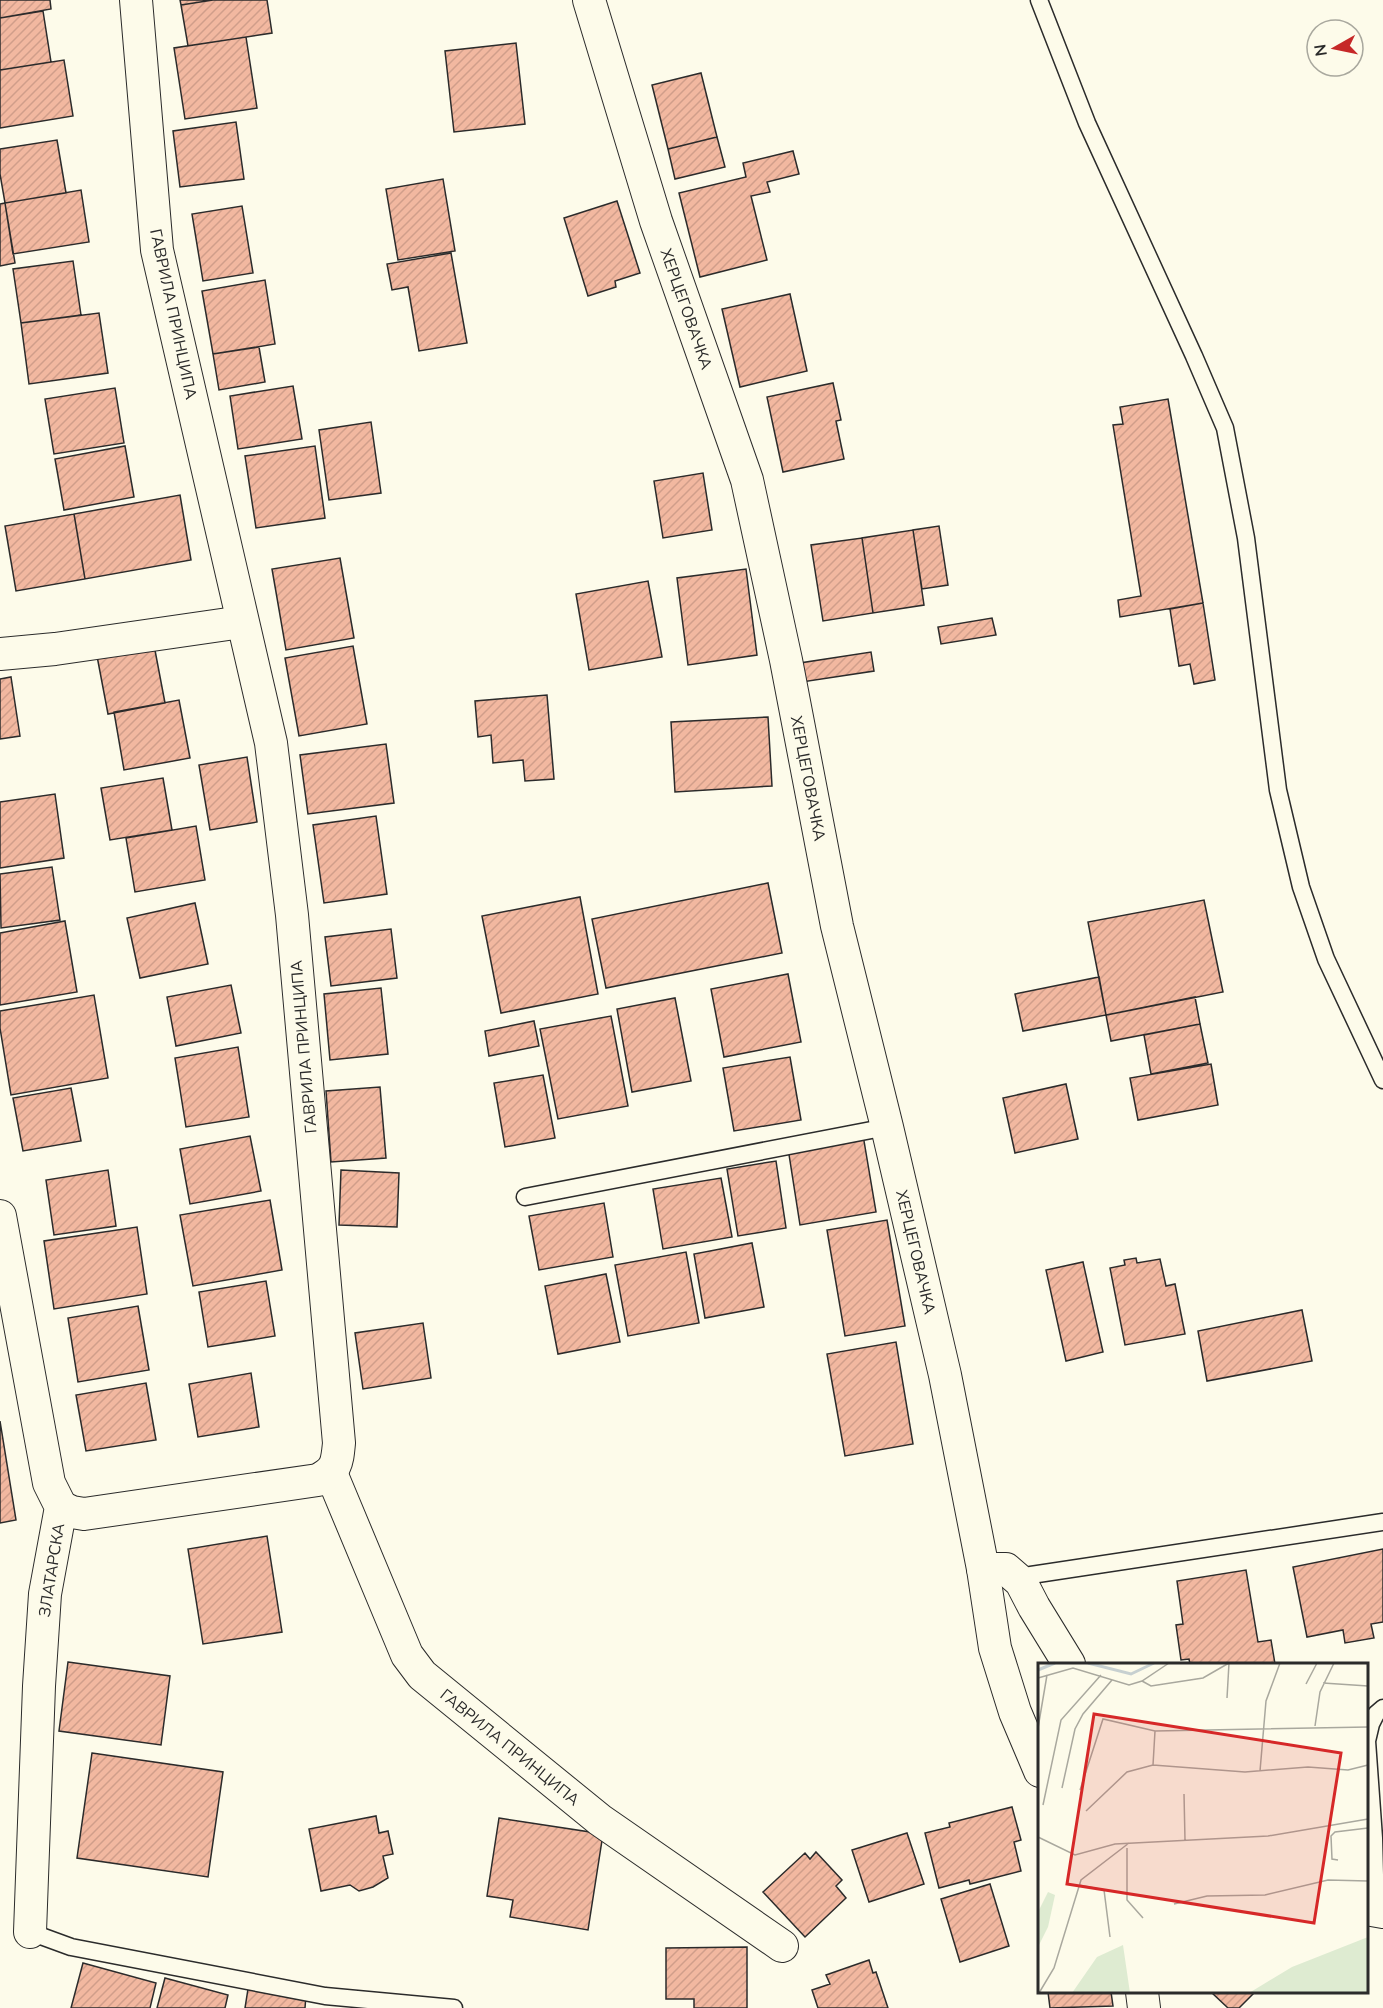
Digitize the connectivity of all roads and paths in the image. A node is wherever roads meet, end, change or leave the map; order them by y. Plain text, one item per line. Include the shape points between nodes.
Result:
1 (136, 0) edge
2 (589, 0) edge
3 (1039, 0) edge
4 (243, 622) junction
5 (0, 654) edge
6 (1383, 1080) edge
7 (887, 1127) junction
8 (525, 1197) dead end
9 (0, 1216) edge
10 (331, 1473) junction
11 (61, 1507) junction
12 (1383, 1522) edge
13 (984, 1569) junction
14 (1021, 1582) junction
15 (1068, 1663) edge
16 (1383, 1708) edge
17 (1368, 1738) edge
18 (1368, 1756) edge
19 (1038, 1766) edge
20 (1375, 1911) edge
21 (30, 1932) joint
22 (782, 1946) dead end
23 (1142, 1993) edge
24 (454, 2008) edge
25 (1144, 2008) edge

1 - 4 street, ГАВРИЛА ПРИНЦИПА via 157,250
2 - 7 street, ХЕРЦЕГОВАЧКА via 656,221 747,480 837,926
3 - 6 lane via 1087,123 1225,428 1246,538 1278,790 1300,887 1326,959
4 - 5 street
4 - 10 street, ГАВРИЛА ПРИНЦИПА via 271,743 292,915 339,1443
7 - 8 lane
7 - 13 street, ХЕРЦЕГОВАЧКА via 945,1375
9 - 11 street, ЗЛАТАРСКА via 49,1483
10 - 11 street via 318,1480 84,1514
10 - 22 street, ГАВРИЛА ПРИНЦИПА via 407,1655 422,1676 600,1820
11 - 21 street, ЗЛАТАРСКА via 44,1606
12 - 14 lane via 1031,1575
13 - 14 street via 1006,1569
13 - 19 street, ХЕРЦЕГОВАЧКА via 1002,1677
14 - 15 street
16 - 17 lane via 1376,1714
18 - 20 lane
21 - 24 lane via 71,1947 313,1993
23 - 25 street

